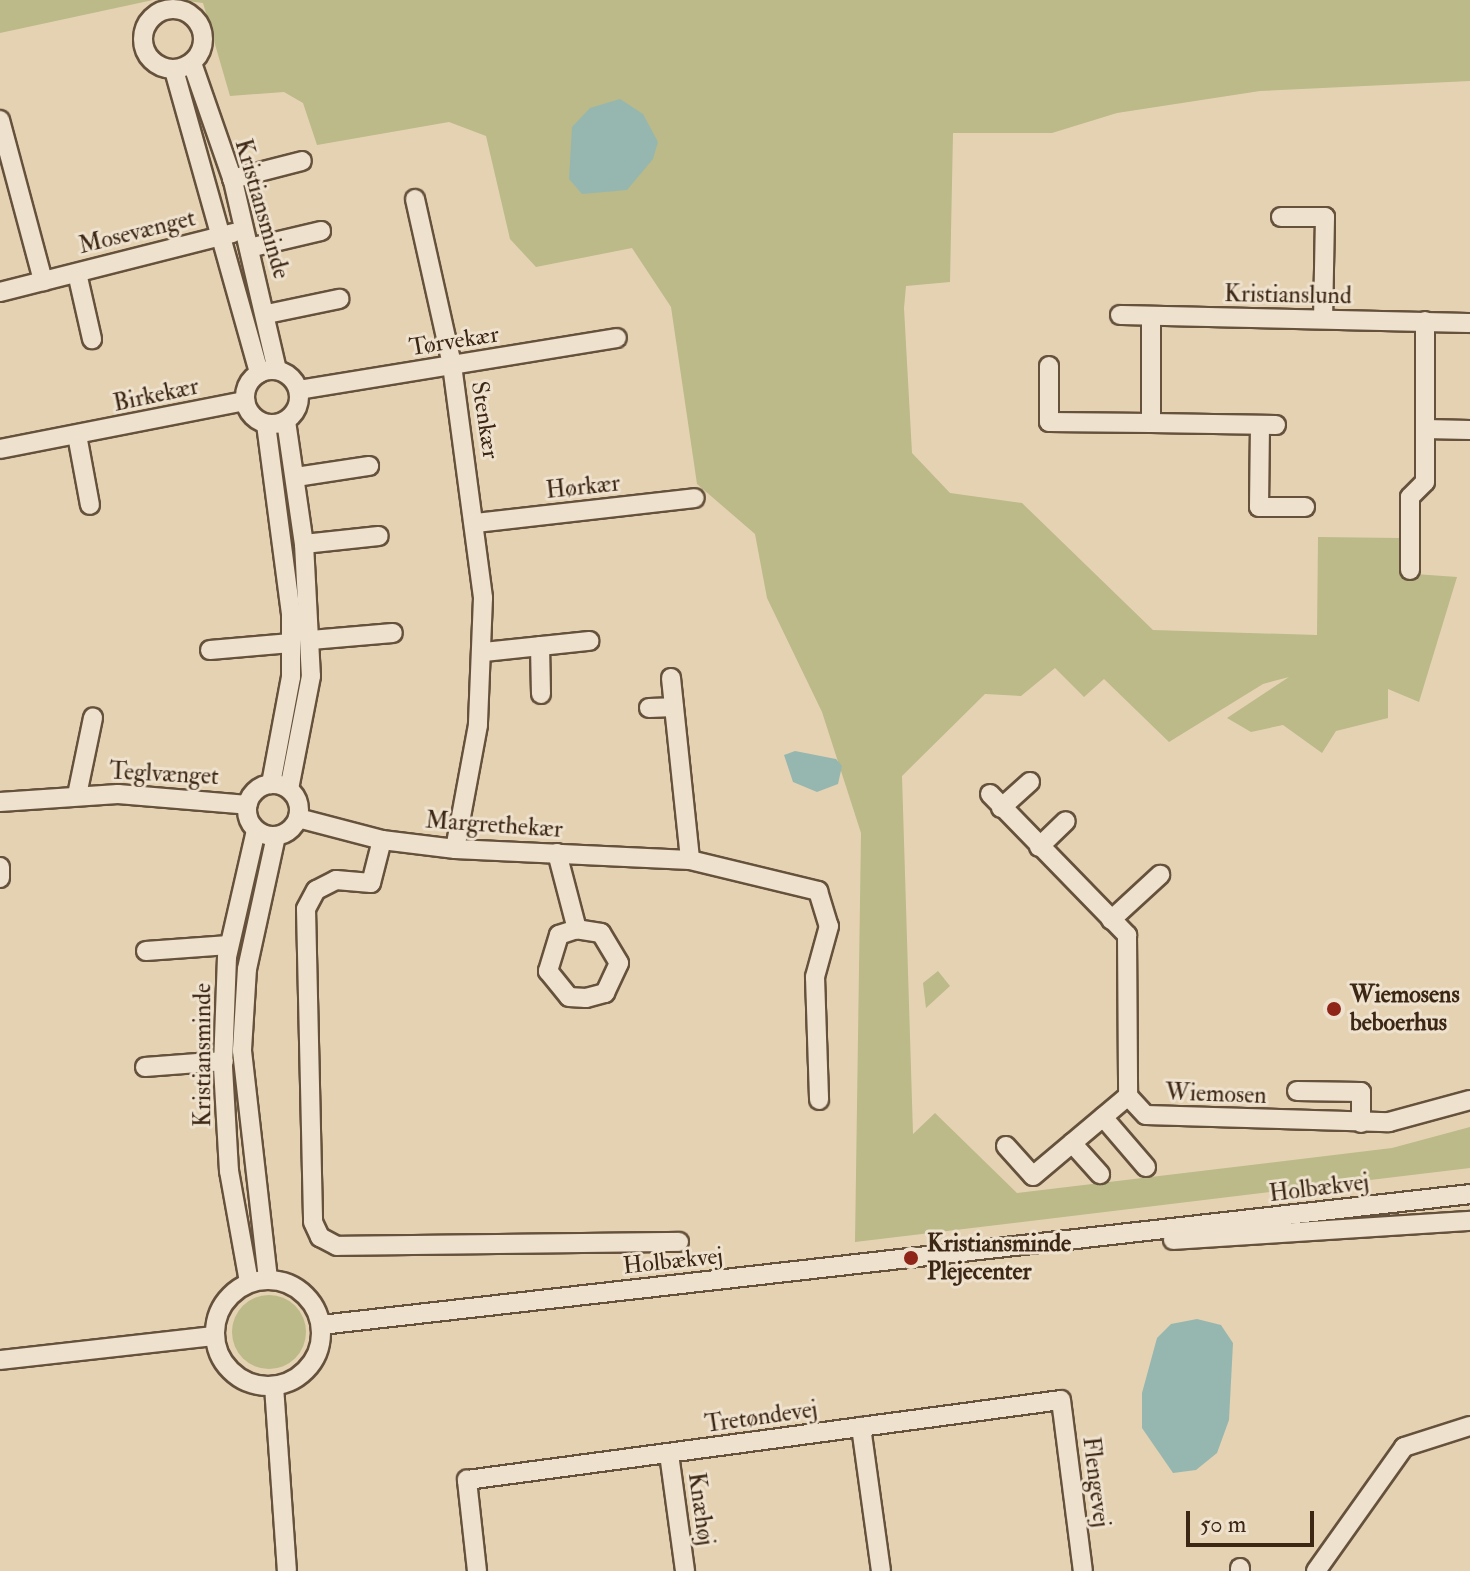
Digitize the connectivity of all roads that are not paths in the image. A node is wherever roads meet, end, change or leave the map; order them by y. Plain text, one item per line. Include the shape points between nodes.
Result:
1 (192, 63) junction
2 (174, 70) junction
3 (0, 120) edge
4 (302, 161) dead end
5 (232, 179) junction
6 (415, 199) dead end
7 (1281, 217) dead end
8 (321, 231) dead end
9 (225, 235) junction
10 (246, 239) junction
11 (77, 273) junction
12 (43, 281) junction
13 (0, 292) edge
14 (339, 299) dead end
15 (267, 314) junction
16 (1120, 315) dead end
17 (1151, 316) junction
18 (1323, 319) junction
19 (1425, 321) junction
20 (1470, 323) edge
21 (617, 338) dead end
22 (92, 339) dead end
23 (452, 365) junction
24 (1049, 366) dead end
25 (268, 372) junction
26 (299, 390) junction
27 (245, 401) junction
28 (286, 421) junction
29 (1151, 423) junction
30 (266, 424) junction
31 (1425, 429) junction
32 (1470, 430) edge
33 (77, 435) junction
34 (0, 449) edge
35 (369, 466) dead end
36 (296, 477) junction
37 (695, 498) dead end
38 (90, 505) dead end
39 (1305, 507) dead end
40 (476, 523) junction
41 (379, 536) dead end
42 (304, 544) junction
43 (1410, 570) dead end
44 (393, 633) dead end
45 (311, 640) junction
46 (589, 641) dead end
47 (291, 643) junction
48 (540, 646) junction
49 (210, 650) dead end
50 (484, 652) junction
51 (671, 678) dead end
52 (541, 694) dead end
53 (674, 707) junction
54 (649, 708) dead end
55 (93, 718) dead end
56 (1030, 782) dead end
57 (280, 786) junction
58 (77, 795) junction
59 (0, 802) edge
60 (248, 805) junction
61 (298, 818) junction
62 (1066, 821) dead end
63 (256, 830) junction
64 (276, 836) junction
65 (382, 840) junction
66 (1039, 847) junction
67 (455, 849) junction
68 (557, 853) junction
69 (690, 860) junction
70 (0, 867) edge
71 (1160, 875) dead end
72 (0, 878) edge
73 (1111, 920) junction
74 (577, 929) dead end
75 (229, 945) junction
76 (146, 951) dead end
77 (224, 1061) junction
78 (145, 1067) dead end
79 (1297, 1091) dead end
80 (1128, 1096) junction
81 (819, 1100) dead end
82 (1470, 1100) edge
83 (1103, 1117) junction
84 (1361, 1123) junction
85 (1072, 1143) junction
86 (1006, 1146) dead end
87 (1146, 1167) dead end
88 (1100, 1174) dead end
89 (1470, 1194) edge
90 (1470, 1221) edge
91 (679, 1242) dead end
92 (1030, 1248) junction
93 (258, 1281) junction
94 (321, 1325) junction
95 (214, 1336) junction
96 (0, 1360) edge
97 (274, 1386) junction
98 (1061, 1400) joint
99 (1470, 1426) edge
100 (861, 1427) junction
101 (669, 1454) junction
102 (287, 1571) edge
103 (477, 1571) edge
104 (685, 1571) edge
105 (881, 1571) edge
106 (1083, 1571) edge
107 (1316, 1571) edge

1 - 2 street
1 - 2 street via 203,45 200,25 185,11 163,10 145,27 144,51
1 - 5 street, Kristiansminde
2 - 9 street, Kristiansminde
3 - 12 street
4 - 5 street
5 - 10 street, Kristiansminde
6 - 23 street, Stenkær
7 - 18 street via 1325,217
8 - 10 street, Mosevænget
9 - 10 street, Mosevænget
9 - 11 street, Mosevænget
9 - 25 street, Kristiansminde
10 - 15 street, Kristiansminde
11 - 12 street, Mosevænget
11 - 22 street
12 - 13 street, Mosevænget
14 - 15 street
15 - 25 street, Kristiansminde
16 - 17 street, Kristianslund
17 - 18 street, Kristianslund
17 - 29 street
18 - 19 street, Kristianslund
19 - 20 street, Kristianslund
19 - 31 street
21 - 23 street, Tørvekær
23 - 26 street, Tørvekær
23 - 40 street, Stenkær
24 - 29 street via 1049,422
25 - 26 street
25 - 27 street
26 - 28 street
27 - 30 street
27 - 33 street, Birkekær
28 - 30 street
28 - 36 street
29 - 39 street via 1268,425 1259,507
30 - 47 street
31 - 32 street
31 - 43 street via 1425,482 1410,497
33 - 34 street, Birkekær
33 - 38 street
35 - 36 street
36 - 42 street
37 - 40 street, Hørkær
40 - 50 street, Stenkær
41 - 42 street
42 - 45 street
44 - 45 street
45 - 57 street via 304,728
46 - 48 street
47 - 49 street
47 - 57 street
48 - 50 street
48 - 52 street
50 - 67 street, Stenkær
51 - 53 street
53 - 54 street
53 - 69 street
55 - 58 street, Teglvænget
56 - 66 street via 996,801
57 - 60 street
57 - 61 street
58 - 59 street, Teglvænget
58 - 60 street, Teglvænget
60 - 63 street
61 - 64 street
61 - 65 street, Margrethekær
62 - 66 street
63 - 64 street
63 - 75 street, Kristiansminde
64 - 93 street, Kristiansminde via 247,969 242,1050
65 - 67 street, Margrethekær
65 - 91 street via 371,883 336,880 316,890 306,909 313,1222 320,1237 337,1246
66 - 73 street
67 - 68 street, Margrethekær
68 - 69 street, Margrethekær
68 - 74 street
69 - 81 street, Margrethekær via 796,880 818,891 827,906 815,977
70 - 72 street
71 - 73 street
73 - 80 street via 1127,935
75 - 76 street
75 - 77 street, Kristiansminde
77 - 78 street
77 - 93 street, Kristiansminde via 229,1171
79 - 84 street via 1361,1092
80 - 83 street
80 - 84 street, Wiemosen via 1146,1115 1170,1119
82 - 84 street, Wiemosen
83 - 85 street
83 - 87 street
85 - 86 street via 1033,1176
85 - 88 street
89 - 92 street, Holbækvej
90 - 92 street, Holbækvej
92 - 94 street, Holbækvej
93 - 94 street via 303,1292
93 - 95 street via 223,1303
94 - 97 street via 307,1370
95 - 96 street
95 - 97 street via 240,1379
97 - 102 street
98 - 100 street, Tretøndevej
98 - 106 street, Flengevej
99 - 107 street via 1404,1447
100 - 101 street, Tretøndevej
100 - 105 street
101 - 103 street, Tretøndevej via 467,1480
101 - 104 street, Knæhøj

